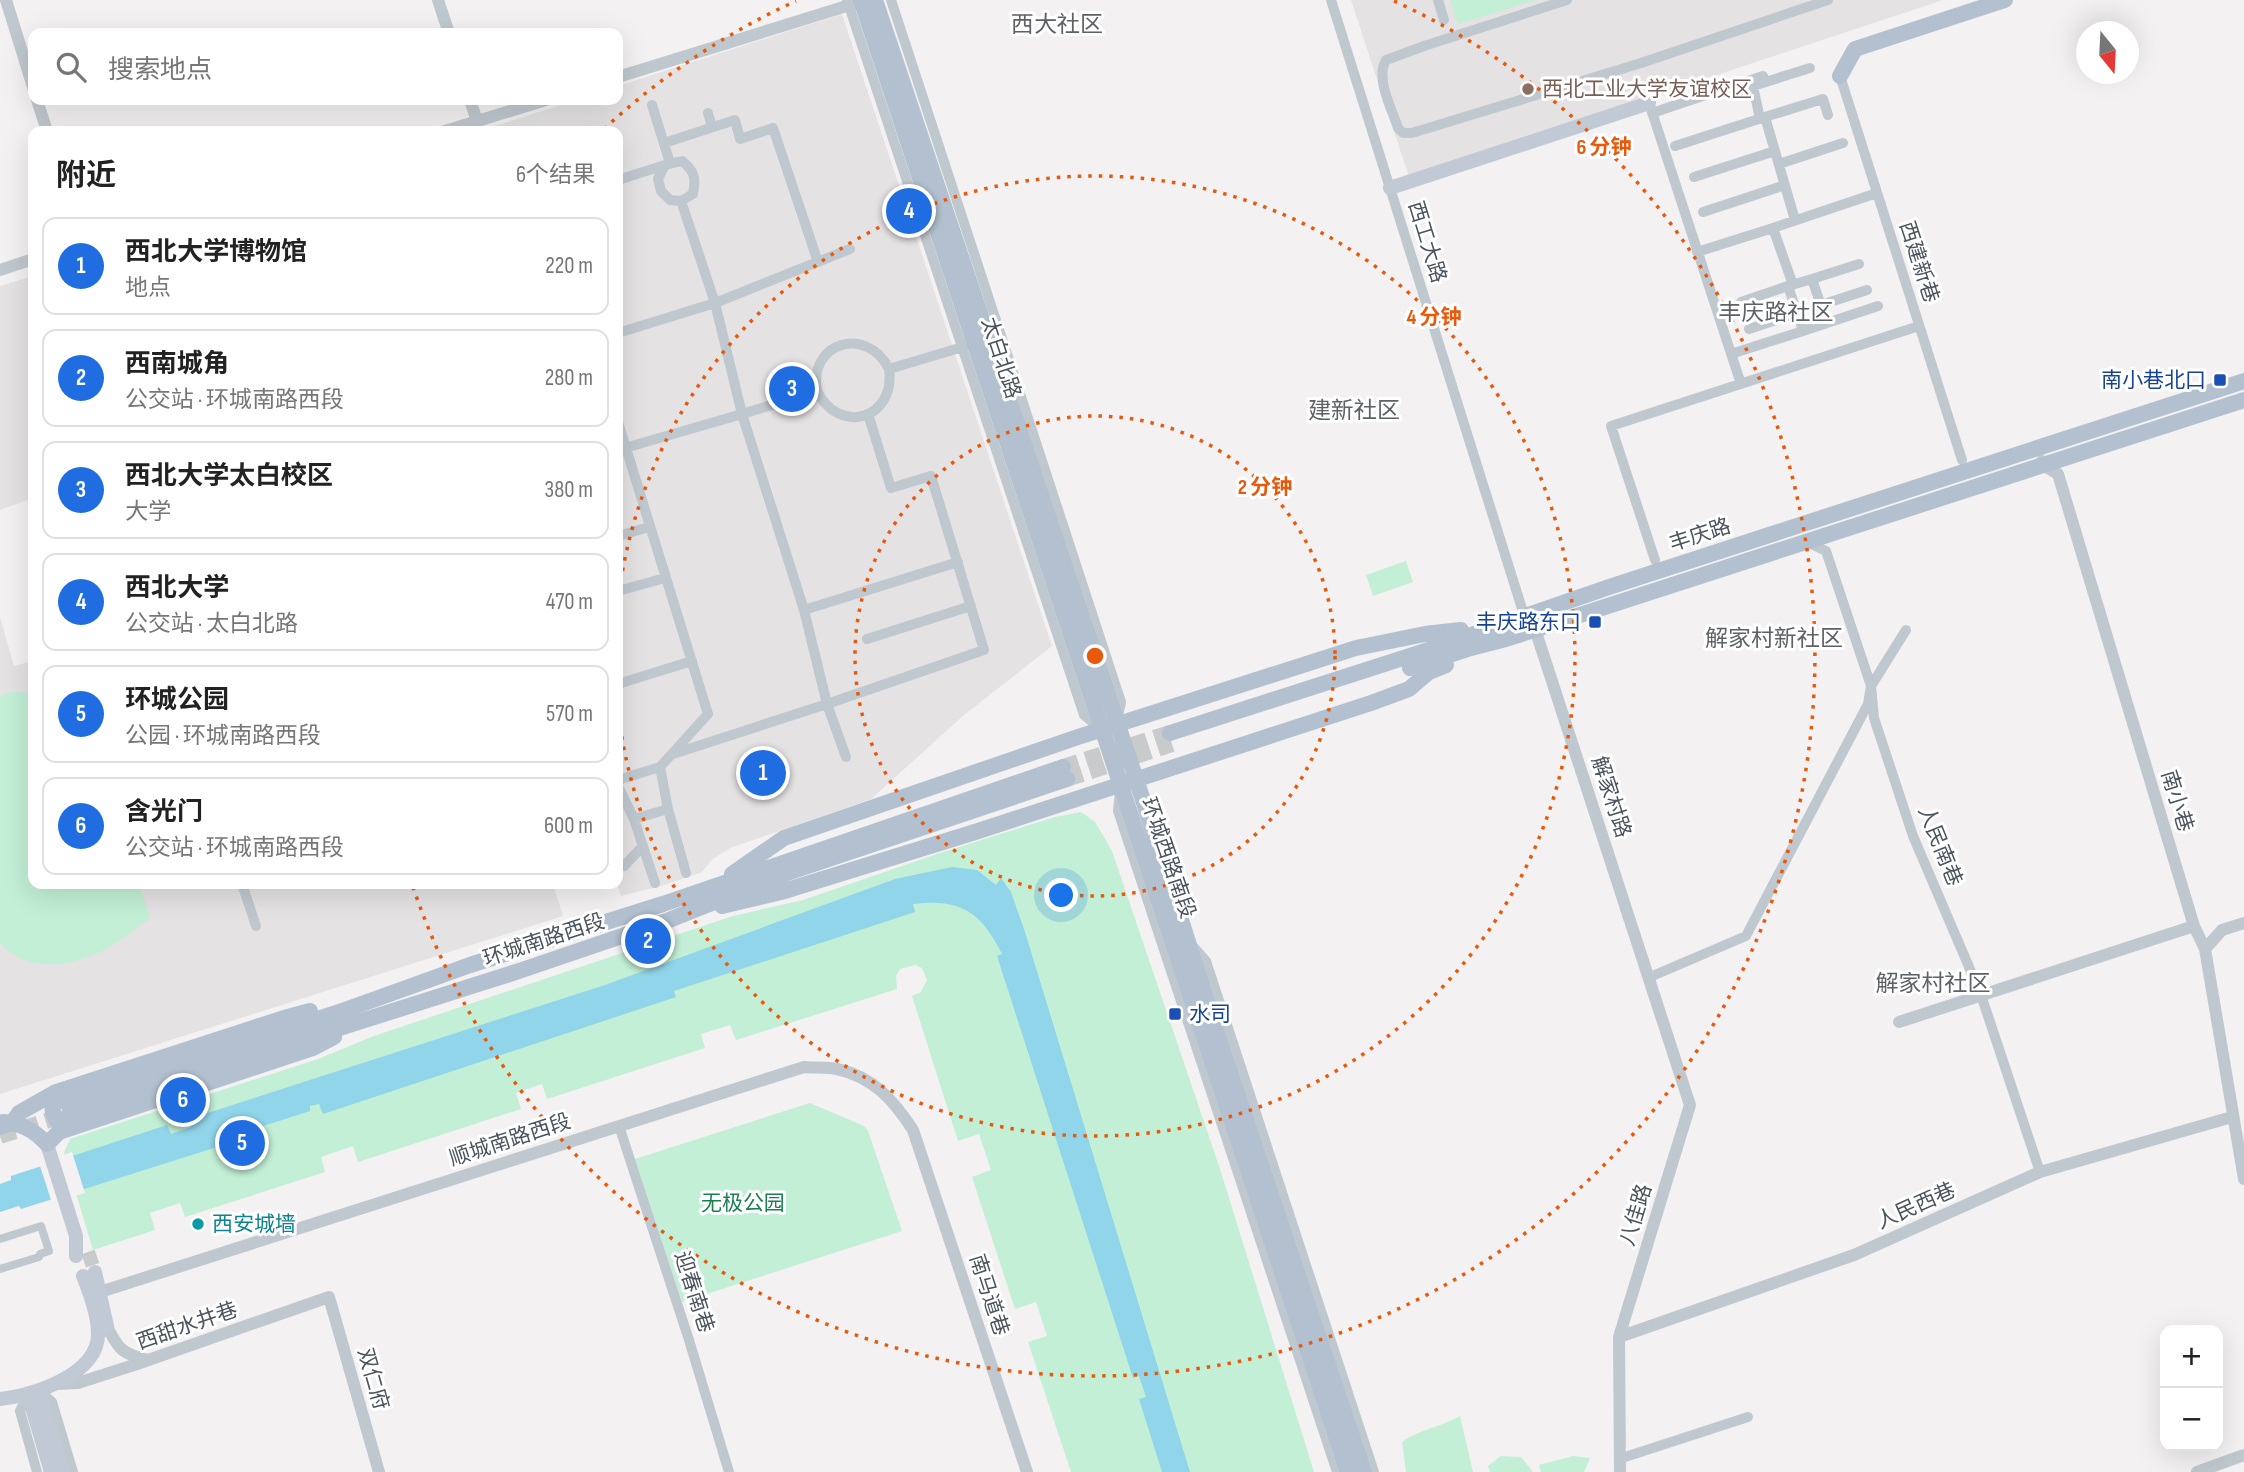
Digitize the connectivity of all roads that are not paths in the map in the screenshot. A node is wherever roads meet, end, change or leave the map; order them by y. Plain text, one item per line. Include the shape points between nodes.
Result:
1 (6, 0) edge
2 (438, 0) edge
3 (891, 0) edge
4 (1331, 0) edge
5 (1438, 0) edge
6 (1567, 0) edge
7 (1828, 0) edge
8 (2006, 0) edge
9 (860, 1) edge
10 (1444, 20) dead end
11 (447, 28) edge
12 (1810, 68) dead end
13 (28, 71) edge
14 (623, 75) edge
15 (1763, 76) dead end
16 (1840, 76) joint
17 (39, 105) edge
18 (472, 105) edge
19 (530, 105) edge
20 (652, 105) dead end
21 (1650, 108) junction
22 (708, 113) dead end
23 (1828, 114) dead end
24 (1763, 118) junction
25 (477, 121) junction
26 (45, 126) edge
27 (460, 126) edge
28 (712, 127) junction
29 (664, 143) junction
30 (1843, 143) dead end
31 (1675, 146) dead end
32 (1775, 151) junction
33 (667, 164) junction
34 (1779, 164) junction
35 (1694, 177) dead end
36 (623, 178) edge
37 (1785, 186) junction
38 (1390, 188) junction
39 (1877, 193) junction
40 (681, 201) junction
41 (1703, 212) dead end
42 (1795, 220) junction
43 (1773, 228) junction
44 (850, 249) dead end
45 (1698, 252) junction
46 (28, 261) edge
47 (818, 262) junction
48 (1859, 264) dead end
49 (0, 270) edge
50 (1812, 279) junction
51 (1791, 286) junction
52 (1867, 290) dead end
53 (1741, 302) dead end
54 (715, 303) junction
55 (1821, 305) junction
56 (1878, 306) dead end
57 (1797, 313) junction
58 (1827, 323) junction
59 (1919, 326) junction
60 (1749, 329) dead end
61 (623, 331) edge
62 (1803, 331) junction
63 (968, 346) junction
64 (1731, 354) junction
65 (889, 369) junction
66 (2244, 381) edge
67 (1741, 384) junction
68 (817, 391) junction
69 (2244, 400) edge
70 (742, 414) junction
71 (868, 414) junction
72 (2038, 447) junction
73 (623, 449) edge
74 (623, 452) edge
75 (1962, 460) dead end
76 (2043, 465) junction
77 (649, 527) junction
78 (623, 535) edge
79 (1807, 542) junction
80 (1655, 560) dead end
81 (958, 562) junction
82 (665, 578) junction
83 (623, 590) edge
84 (971, 606) junction
85 (804, 610) junction
86 (1519, 617) junction
87 (1535, 629) junction
88 (1906, 630) dead end
89 (867, 639) dead end
90 (1506, 639) junction
91 (692, 661) junction
92 (623, 682) edge
93 (1871, 685) junction
94 (827, 704) junction
95 (1110, 727) junction
96 (673, 754) junction
97 (846, 757) dead end
98 (660, 767) junction
99 (623, 778) edge
100 (1128, 782) junction
101 (623, 796) edge
102 (668, 808) junction
103 (634, 819) junction
104 (643, 846) junction
105 (624, 866) dead end
106 (686, 873) dead end
107 (655, 883) dead end
108 (715, 886) junction
109 (244, 889) edge
110 (695, 909) junction
111 (2244, 923) edge
112 (256, 926) dead end
113 (2194, 926) junction
114 (1187, 939) junction
115 (2205, 949) junction
116 (1170, 968) junction
117 (1650, 977) junction
118 (1190, 990) junction
119 (1981, 995) junction
120 (1899, 1021) dead end
121 (64, 1109) junction
122 (2232, 1117) junction
123 (4, 1124) edge
124 (619, 1126) junction
125 (913, 1130) joint
126 (49, 1147) junction
127 (2040, 1172) junction
128 (2244, 1180) edge
129 (0, 1239) edge
130 (82, 1254) tunnel mouth
131 (0, 1269) edge
132 (100, 1292) junction
133 (329, 1297) joint
134 (102, 1330) junction
135 (1619, 1337) junction
136 (148, 1361) junction
137 (56, 1384) junction
138 (34, 1392) junction
139 (1, 1400) edge
140 (1748, 1417) dead end
141 (2244, 1455) edge
142 (1620, 1465) edge
143 (37, 1472) edge
144 (51, 1472) edge
145 (63, 1472) edge
146 (73, 1472) edge
147 (379, 1472) edge
148 (729, 1472) edge
149 (1027, 1472) edge
150 (1337, 1472) edge
151 (1348, 1472) edge
152 (1364, 1472) edge
153 (1374, 1472) edge
154 (2197, 1472) edge

1 - 13 street
2 - 11 street
3 - 95 street via 1121,702
4 - 38 street, 西工大路
5 - 10 street
6 - 7 street via 1387,60 1384,85 1398,128 1412,133
8 - 16 main road via 1855,49
9 - 14 street
9 - 63 main road, 太白北路
9 - 95 main road, 太白北路
12 - 24 street via 1753,86
15 - 21 street
16 - 39 street, 西建新巷
17 - 26 street
18 - 25 street
19 - 25 street
20 - 29 street
21 - 38 main road
21 - 45 street
22 - 28 street
23 - 24 street via 1823,99
24 - 31 street
24 - 32 street
25 - 27 street
28 - 29 street
28 - 47 street via 735,120 740,138 773,128
29 - 33 street
30 - 34 street
32 - 34 street
32 - 35 street
33 - 36 street
33 - 40 street via 658,178 661,191 670,200
33 - 40 street via 682,161 696,181 693,194
34 - 37 street
37 - 41 street
37 - 42 street
38 - 86 street, 西工大路
39 - 42 street
39 - 59 street, 西建新巷
40 - 54 street
42 - 43 street
43 - 45 street
43 - 51 street
44 - 47 street
45 - 64 street
46 - 49 street
47 - 54 street
48 - 50 street
50 - 51 street
50 - 55 street
51 - 53 street
51 - 57 street
52 - 55 street
54 - 61 street
54 - 70 street
55 - 58 street
56 - 58 street
57 - 60 street
57 - 62 street
58 - 62 street
59 - 67 street
59 - 75 street, 西建新巷
62 - 64 street
63 - 65 street
63 - 95 main road, 太白北路
64 - 67 street
65 - 68 street via 872,348 843,344 821,361
65 - 71 street via 889,389 883,402
66 - 72 main road, 丰庆路
67 - 80 street via 1611,426
68 - 70 street
68 - 71 street via 823,403 839,415
69 - 76 main road, 丰庆路
70 - 73 street
70 - 85 street
71 - 81 street via 891,488 931,476
72 - 76 street, 南小巷
72 - 86 main road, 丰庆路
74 - 77 street
76 - 79 main road, 丰庆路
76 - 113 street, 南小巷 via 2058,474
77 - 78 street
77 - 82 street
79 - 87 main road, 丰庆路
79 - 93 street, 人民南巷 via 1826,551
81 - 84 street
81 - 85 street
82 - 83 street
82 - 91 street
84 - 89 street
84 - 94 street via 984,650
85 - 94 street
86 - 90 main road, 丰庆路 via 1171,738
86 - 95 main road via 1356,649
87 - 90 main road, 丰庆路
87 - 117 street, 解家村路
88 - 93 street
90 - 100 main road via 1429,672 1409,689
91 - 92 street
91 - 96 street via 708,714
93 - 117 street via 1868,704 1746,936
93 - 119 street, 人民南巷 via 1874,718 1913,836
94 - 96 street
94 - 97 street
95 - 100 main road, 环城西路南段
95 - 108 main road via 785,838
96 - 98 street
98 - 99 street
98 - 102 street
100 - 110 main road via 781,892
100 - 114 main road, 环城西路南段
100 - 116 street, 环城西路南段 via 1118,811
100 - 118 main road, 环城西路南段
101 - 103 street
102 - 103 street
102 - 106 street
103 - 104 street
104 - 105 street
104 - 107 street
108 - 110 main road, 环城南路西段 via 1065,773
108 - 121 main road, 环城南路西段 via 404,988
109 - 112 street
110 - 121 main road, 环城南路西段 via 366,1019 313,1048
111 - 115 street via 2222,930
113 - 115 street, 南小巷
113 - 119 street
114 - 152 main road, 环城西路南段
114 - 153 street, 环城西路南段 via 1206,961
115 - 122 street, 南小巷
116 - 118 street
116 - 150 street, 环城西路南段
117 - 135 street, 八佳路 via 1690,1105
118 - 151 main road, 环城西路南段
119 - 120 street
119 - 127 street, 人民南巷
121 - 123 main road, 环城南路西段 via 19,1113
121 - 126 main road via 59,1132
122 - 127 street, 人民西巷
122 - 128 street, 南小巷
123 - 126 main road via 20,1125 38,1134
124 - 125 street, 顺城南路西段 via 804,1067 837,1069 869,1082 895,1103
124 - 132 street, 顺城南路西段
124 - 148 street, 迎春南巷
125 - 149 street, 南马道巷
126 - 130 main road
127 - 135 street, 人民西巷 via 1854,1255
129 - 131 street via 17,1229 41,1226 49,1251
132 - 134 main road
132 - 134 main road via 89,1274 90,1296
133 - 136 street, 西甜水井巷
133 - 147 street, 双仁府
134 - 136 street via 127,1355
134 - 137 main road via 89,1358
135 - 142 street, 八佳路
136 - 137 street, 西甜水井巷 via 78,1383
137 - 138 main road
138 - 139 main road
138 - 143 street via 20,1411
138 - 144 main road
138 - 145 main road
138 - 146 street via 52,1402
140 - 142 street
141 - 154 street

